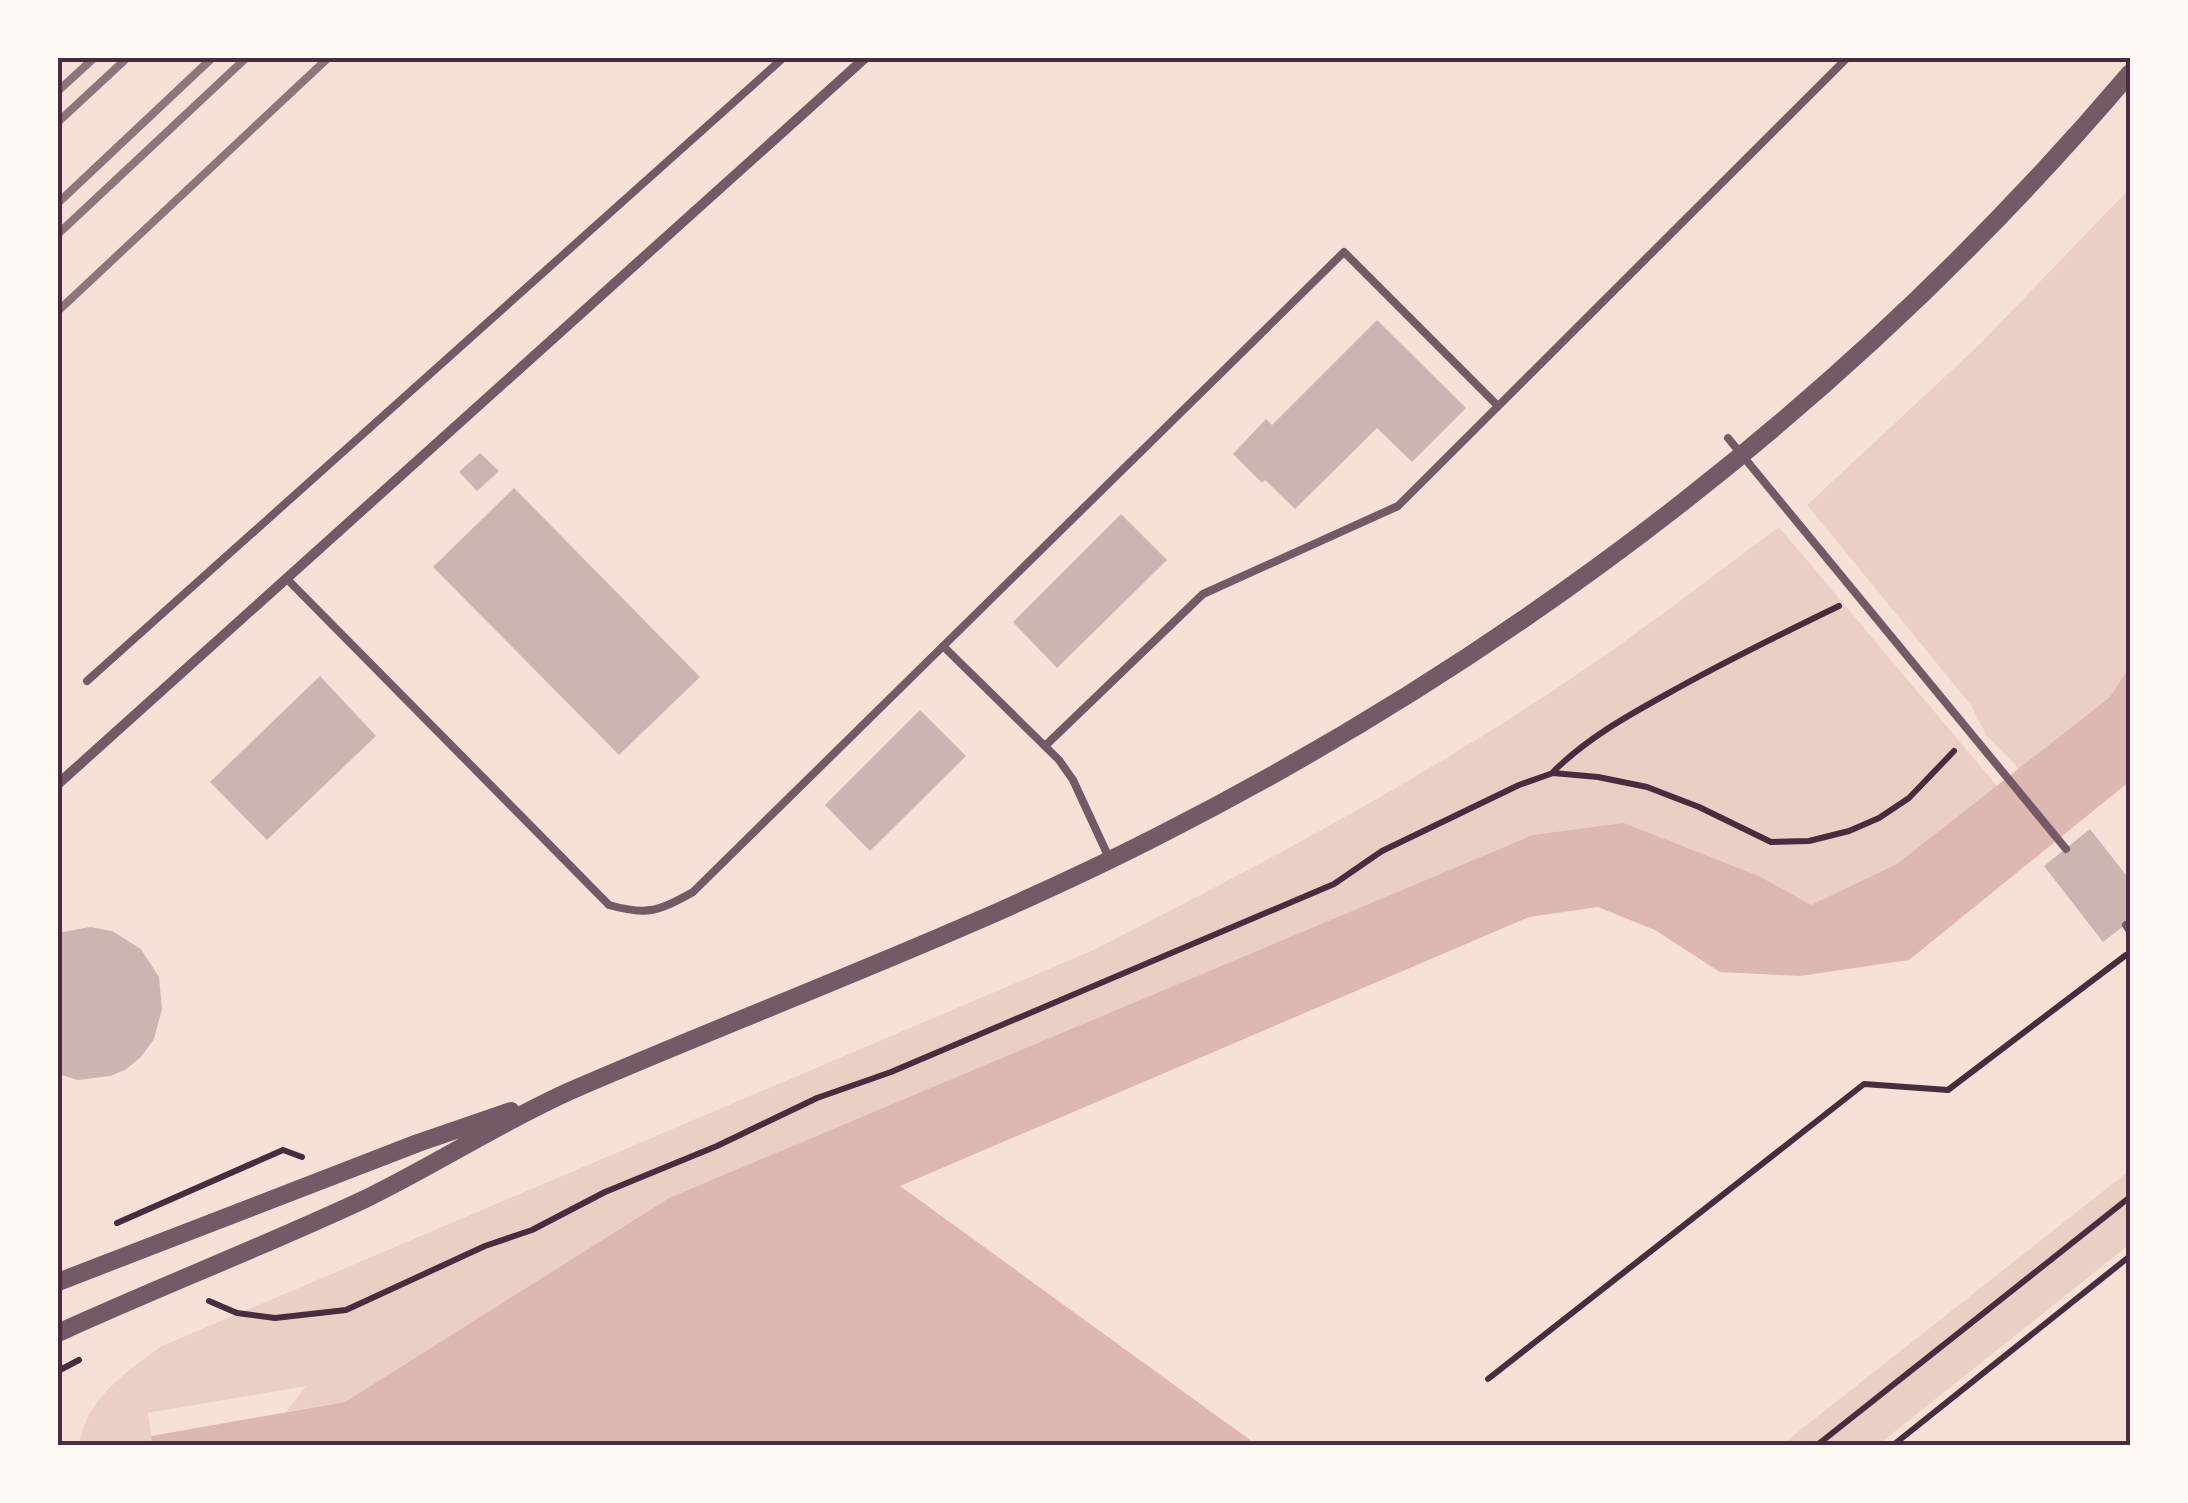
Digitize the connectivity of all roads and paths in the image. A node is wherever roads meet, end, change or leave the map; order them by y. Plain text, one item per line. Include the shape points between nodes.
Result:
1 (784, 58) edge
2 (865, 58) edge
3 (1847, 58) edge
4 (2130, 73) edge
5 (1498, 406) junction
6 (1728, 438) dead end
7 (1742, 456) junction
8 (286, 578) junction
9 (1860, 596) junction
10 (944, 646) junction
11 (88, 681) dead end
12 (1972, 734) junction
13 (1046, 746) junction
14 (1552, 774) junction
15 (58, 784) edge
16 (2066, 849) dead end
17 (1110, 860) junction
18 (2130, 952) edge
19 (564, 1094) junction
20 (2130, 1197) edge
21 (2130, 1256) edge
22 (58, 1282) edge
23 (208, 1300) dead end
24 (58, 1332) edge
25 (1488, 1379) dead end
26 (1816, 1446) edge
27 (1892, 1446) edge

1 - 11 lane
2 - 8 street
3 - 5 lane
4 - 7 street via 1956,261
5 - 10 lane via 1344,252
5 - 13 lane via 1398,506 1202,594
6 - 7 lane
7 - 9 lane
7 - 17 street via 1623,550 1391,704
8 - 10 lane via 609,905 634,912 663,909 694,892
8 - 15 street
9 - 12 lane
9 - 14 path via 1634,712 1574,751
10 - 13 lane
12 - 14 path via 1879,818 1809,841 1771,842 1647,787
12 - 16 lane
13 - 17 lane via 1073,780
14 - 23 path via 1382,851 1334,884 817,1098 346,1310 275,1318 238,1314
17 - 19 street
18 - 25 path via 1948,1090 1864,1084
19 - 22 street
19 - 24 street via 358,1202
20 - 26 path
21 - 27 path

